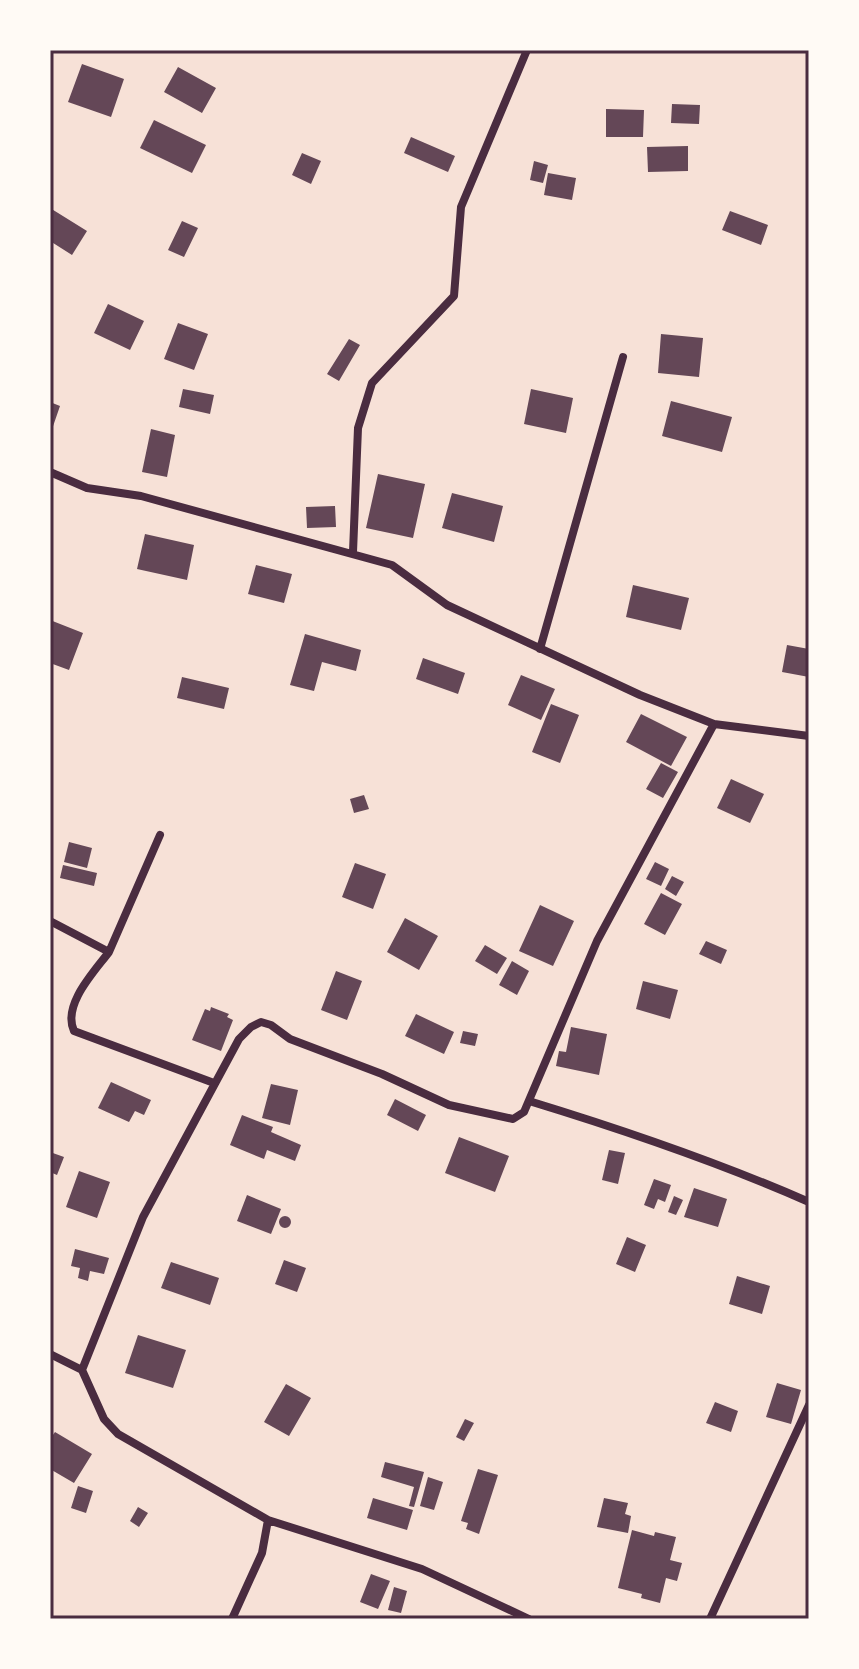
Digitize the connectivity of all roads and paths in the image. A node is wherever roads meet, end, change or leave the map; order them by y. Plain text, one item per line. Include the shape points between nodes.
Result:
1 (527, 50) edge
2 (623, 357) dead end
3 (50, 472) edge
4 (353, 552) junction
5 (540, 649) junction
6 (714, 724) junction
7 (809, 736) edge
8 (160, 835) dead end
9 (50, 921) edge
10 (109, 952) junction
11 (214, 1083) junction
12 (529, 1101) junction
13 (809, 1202) edge
14 (50, 1354) edge
15 (82, 1370) junction
16 (809, 1405) edge
17 (268, 1520) junction
18 (232, 1619) edge
19 (529, 1619) edge
20 (710, 1619) edge

1 - 4 street via 461,207 454,296 372,383 358,428
2 - 5 street
3 - 4 street via 87,488 141,496
4 - 5 street via 392,565 447,605
5 - 6 street
6 - 7 street
6 - 12 street via 597,941
8 - 10 street
9 - 10 street
10 - 11 street via 77,998 70,1022 74,1031
11 - 12 street via 239,1039 261,1022 449,1105 513,1119
11 - 15 street via 143,1217
12 - 13 street via 618,1128
14 - 15 street
15 - 17 street via 104,1419 118,1434
16 - 20 street
17 - 18 street via 262,1553
17 - 19 street via 422,1569

